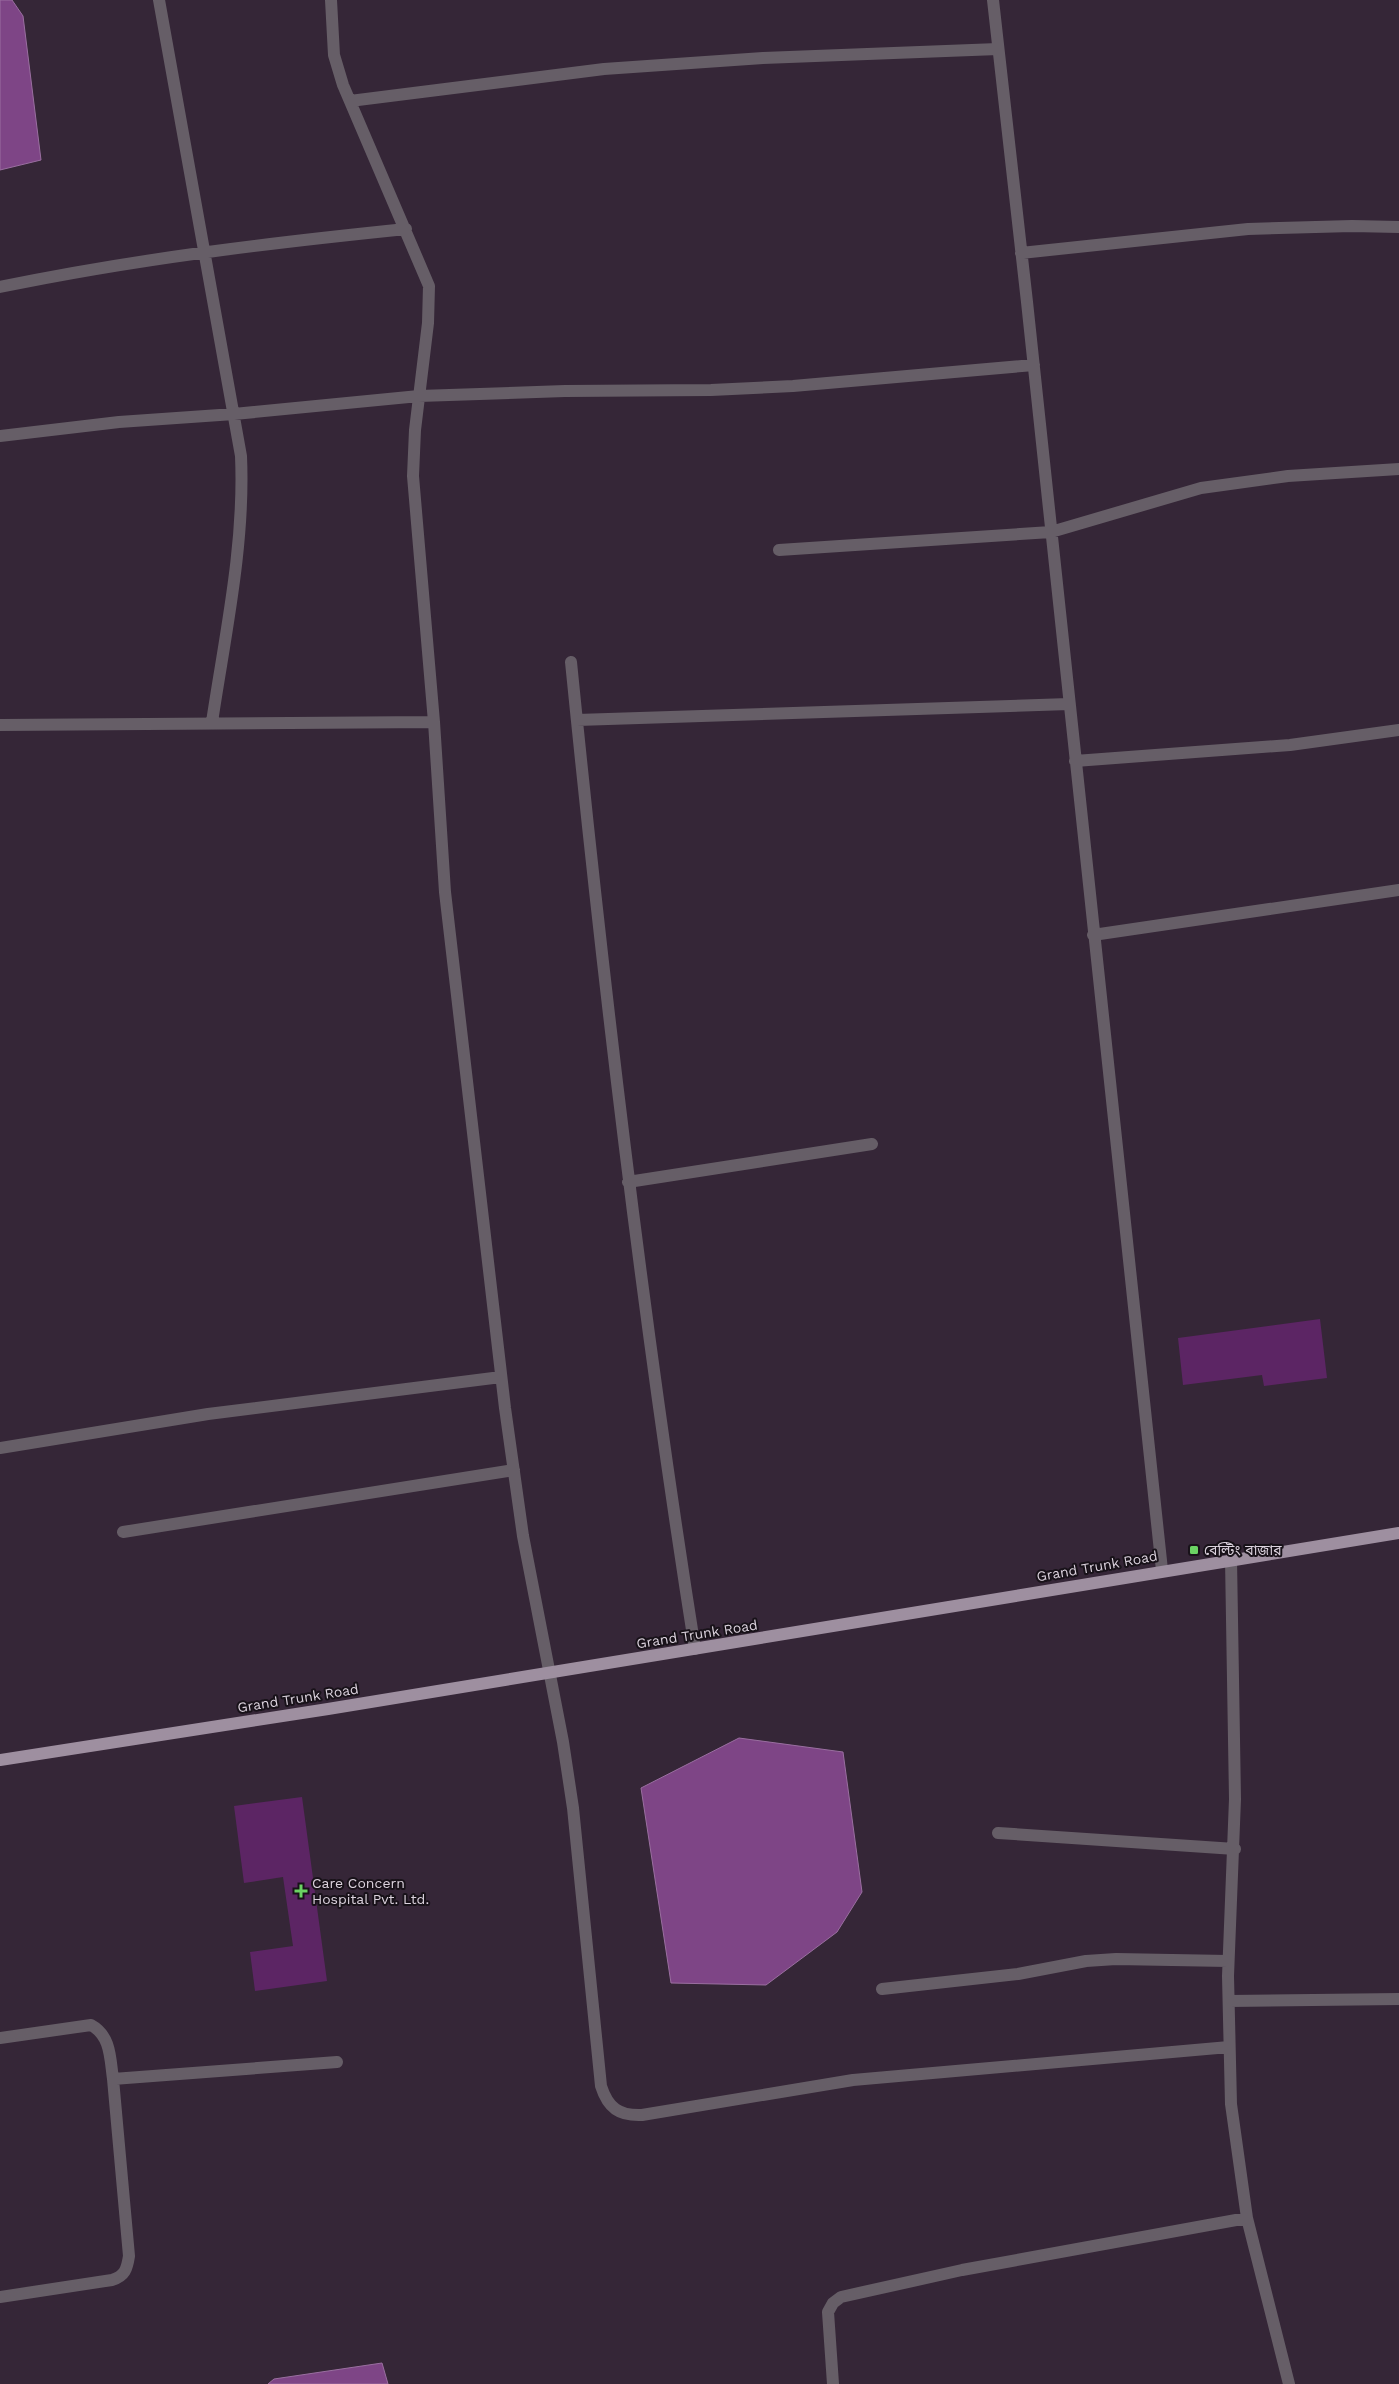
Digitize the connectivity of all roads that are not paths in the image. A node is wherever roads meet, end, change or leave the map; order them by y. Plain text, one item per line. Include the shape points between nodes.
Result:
1 (159, 0) edge
2 (331, 0) edge
3 (993, 0) edge
4 (998, 49) junction
5 (350, 101) junction
6 (1399, 227) edge
7 (406, 229) junction
8 (203, 252) junction
9 (1021, 253) junction
10 (0, 287) edge
11 (1034, 364) junction
12 (419, 396) junction
13 (234, 414) junction
14 (0, 436) edge
15 (1399, 469) edge
16 (1051, 532) junction
17 (779, 550) dead end
18 (571, 662) dead end
19 (1069, 704) junction
20 (576, 720) junction
21 (212, 722) junction
22 (434, 722) junction
23 (0, 725) edge
24 (1399, 730) edge
25 (1075, 761) junction
26 (1399, 890) edge
27 (1093, 935) junction
28 (872, 1144) dead end
29 (628, 1182) junction
30 (500, 1377) junction
31 (0, 1448) edge
32 (514, 1470) junction
33 (123, 1532) dead end
34 (1399, 1533) edge
35 (1231, 1559) junction
36 (1162, 1570) junction
37 (695, 1649) junction
38 (550, 1673) junction
39 (0, 1760) edge
40 (998, 1833) dead end
41 (1234, 1849) junction
42 (1228, 1961) junction
43 (882, 1989) dead end
44 (1399, 1999) edge
45 (1229, 2002) junction
46 (0, 2038) edge
47 (1229, 2047) junction
48 (336, 2062) dead end
49 (113, 2079) junction
50 (1247, 2218) junction
51 (0, 2297) edge
52 (833, 2384) edge
53 (1289, 2384) edge

1 - 8 street
2 - 5 street via 334,55
3 - 4 street
4 - 5 street via 604,68
4 - 9 street
5 - 7 street
6 - 9 street via 1248,229
7 - 8 street
7 - 12 street via 424,271 430,298
8 - 10 street
8 - 13 street
9 - 11 street
11 - 12 street via 793,386
11 - 16 street
12 - 13 street
12 - 22 street via 413,476
13 - 14 street via 119,422
13 - 21 street via 243,496
15 - 16 street via 1288,476 1201,488
16 - 17 street
16 - 19 street
18 - 20 street
19 - 20 street
19 - 25 street
20 - 29 street
21 - 22 street
21 - 23 street
22 - 30 street via 444,892
24 - 25 street via 1290,745
25 - 27 street
26 - 27 street
27 - 36 street
28 - 29 street
29 - 37 street via 663,1444
30 - 31 street via 208,1414
30 - 32 street
32 - 33 street
32 - 38 street via 523,1536
34 - 35 main road, Grand Trunk Road
35 - 36 main road, Grand Trunk Road
35 - 41 street
36 - 37 main road, Grand Trunk Road
37 - 38 main road, Grand Trunk Road
38 - 39 main road, Grand Trunk Road
38 - 47 street via 573,1808 601,2086 612,2108 630,2116 642,2115 853,2080
40 - 41 street
41 - 42 street
42 - 43 street via 1086,1961 1018,1974
42 - 45 street
44 - 45 street
45 - 47 street
46 - 49 street via 91,2025 103,2034 107,2043
47 - 50 street via 1231,2104
48 - 49 street
49 - 51 street via 129,2256 127,2269 122,2277 112,2280
50 - 52 street via 962,2270 841,2297 828,2312
50 - 53 street

